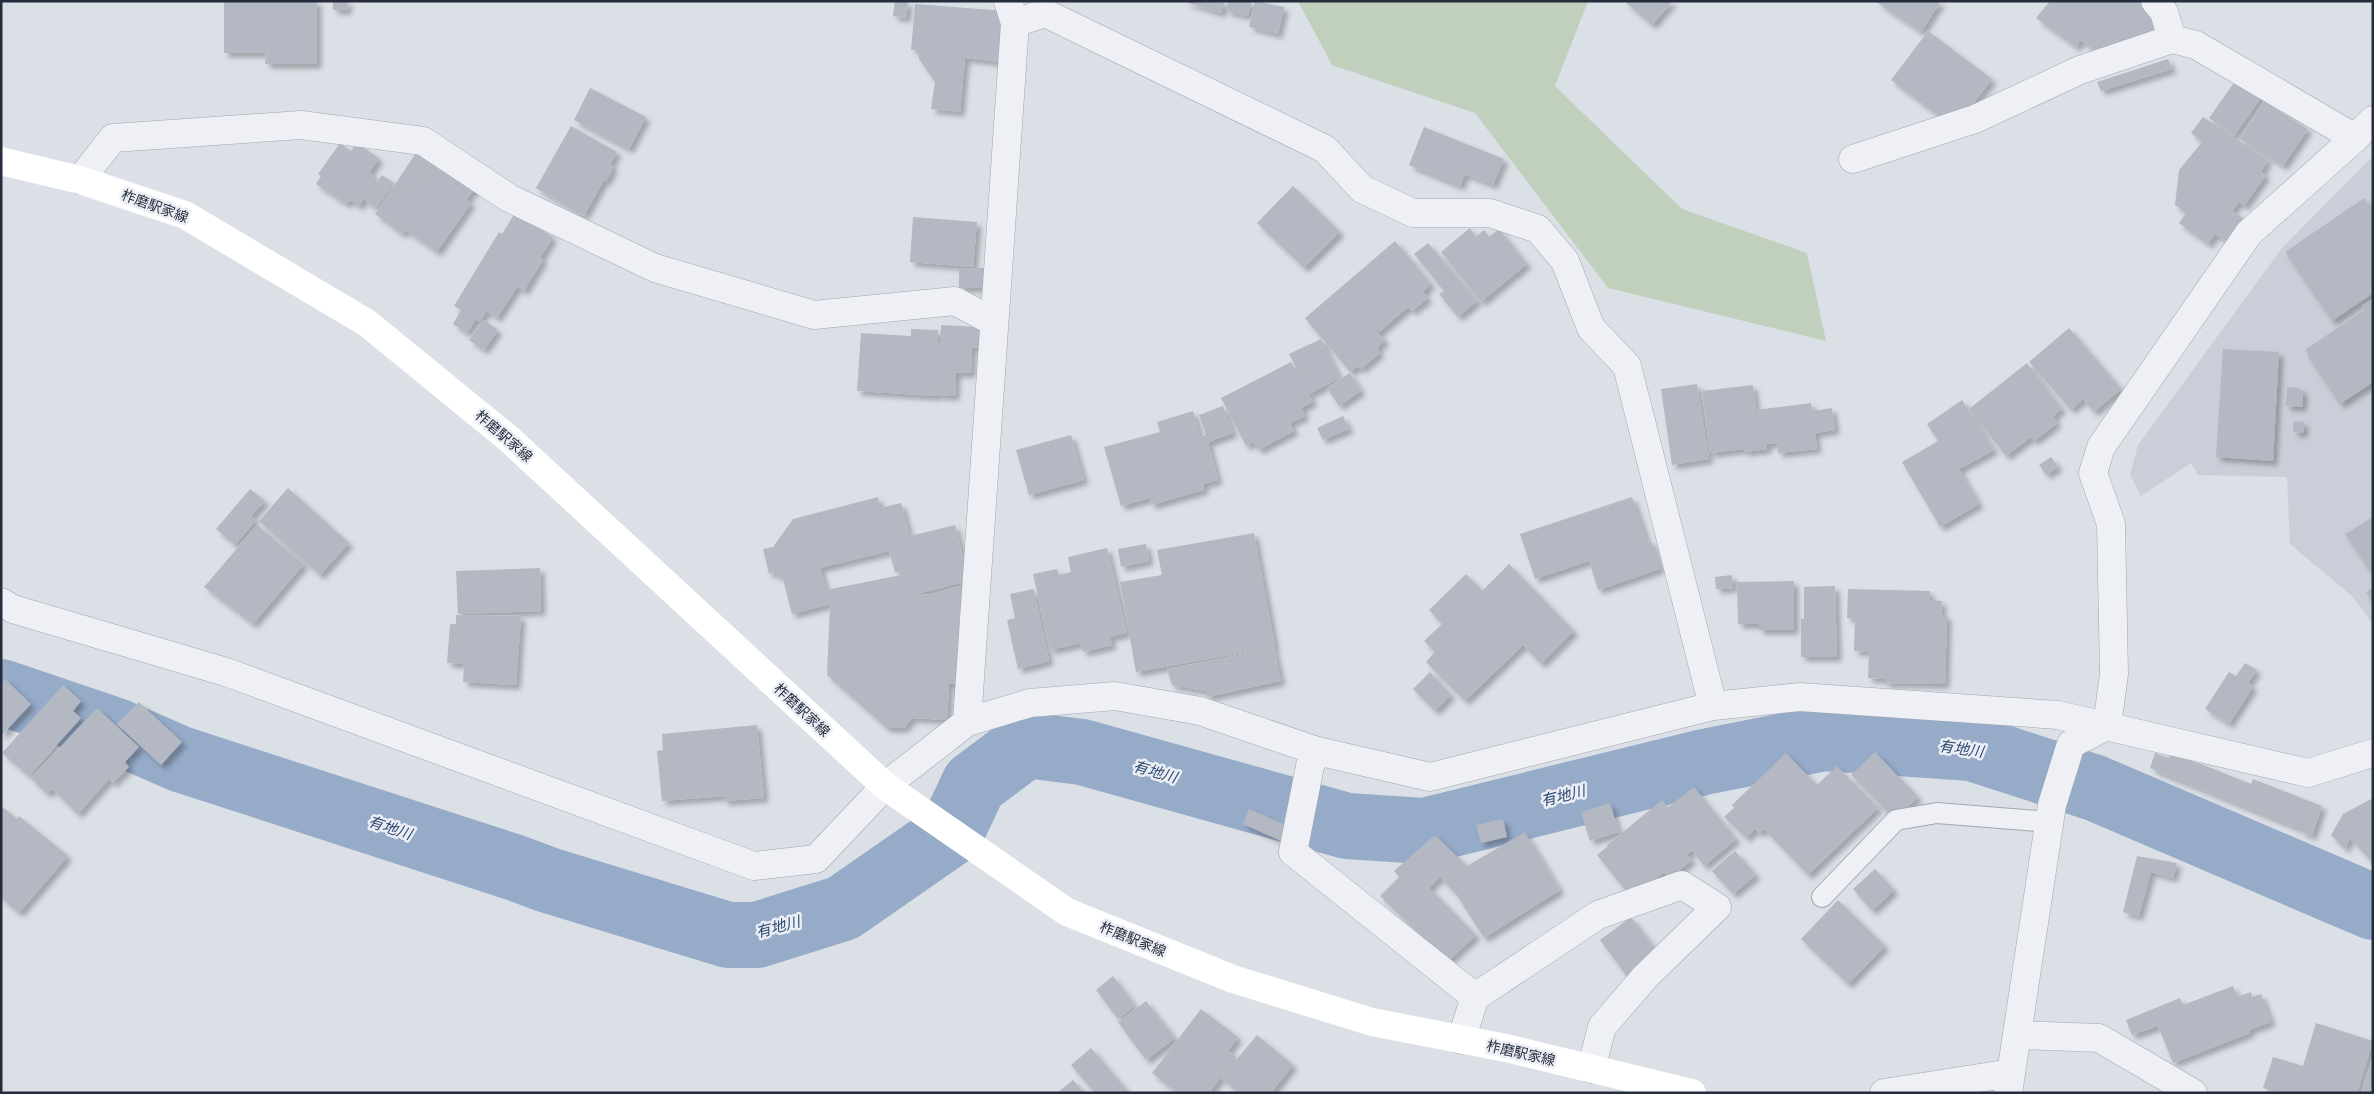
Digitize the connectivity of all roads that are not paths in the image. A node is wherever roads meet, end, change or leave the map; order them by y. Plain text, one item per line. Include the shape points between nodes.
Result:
1 (2155, 1) edge
2 (1012, 12) edge
3 (2172, 39) junction
4 (2364, 129) edge
5 (1853, 159) dead end
6 (1, 161) edge
7 (80, 180) junction
8 (994, 322) junction
9 (1, 602) edge
10 (1713, 706) junction
11 (967, 722) junction
12 (2107, 726) junction
13 (2373, 753) edge
14 (1314, 758) junction
15 (896, 793) junction
16 (2051, 813) junction
17 (1822, 897) dead end
18 (1476, 997) junction
19 (2017, 1036) junction
20 (1461, 1040) junction
21 (1591, 1069) junction
22 (2009, 1083) edge
23 (1692, 1093) edge
24 (1884, 1093) edge
25 (2193, 1093) edge

1 - 3 street via 2164,12
2 - 8 street
2 - 10 street via 1045,13 1325,149 1362,189 1413,213 1490,213 1538,229 1565,261 1591,328 1627,366
3 - 4 street via 2196,45
3 - 5 street via 2080,70 1975,119
4 - 12 street via 2249,233 2101,447 2093,473 2111,524 2114,674
6 - 7 main road, 柞磨駅家線
7 - 8 street via 113,138 302,125 423,141 509,198 655,268 814,315 955,301
7 - 15 main road, 柞磨駅家線 via 185,214 367,323 509,439
8 - 11 street
9 - 15 street via 14,609 226,672 754,866 816,859
10 - 12 street via 1800,697 2058,715
10 - 14 street via 1430,778
11 - 14 street via 1030,703 1115,696 1200,711
11 - 15 street
12 - 13 street via 2308,773
12 - 16 street via 2071,744
14 - 18 street via 1293,852
15 - 20 main road, 柞磨駅家線 via 1068,912 1233,979 1372,1022
16 - 17 lane via 1937,812 1896,820
16 - 19 street
18 - 20 street
18 - 21 street via 1598,915 1682,885 1717,907 1645,977 1602,1027
19 - 22 street
19 - 25 street via 2098,1038
20 - 21 main road, 柞磨駅家線
21 - 23 main road, 柞磨駅家線
22 - 24 street

